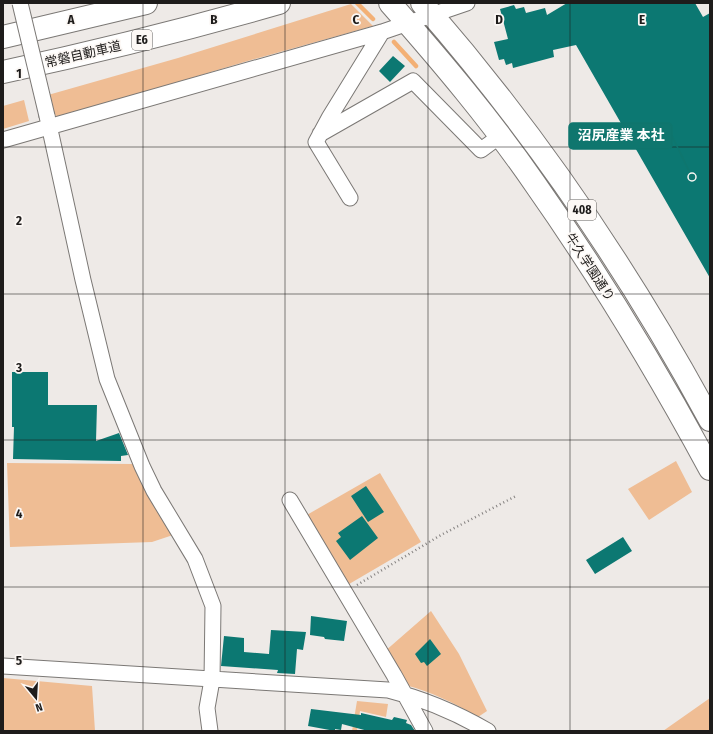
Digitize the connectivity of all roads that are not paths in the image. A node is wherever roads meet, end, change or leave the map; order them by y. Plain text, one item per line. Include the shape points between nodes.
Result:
1 (20, 3) edge
2 (146, 3) edge
3 (279, 3) edge
4 (390, 3) edge
5 (467, 3) edge
6 (428, 9) edge
7 (408, 24) junction
8 (382, 32) junction
9 (3, 37) edge
10 (3, 72) edge
11 (48, 121) junction
12 (320, 134) junction
13 (500, 136) junction
14 (3, 140) edge
15 (350, 198) dead end
16 (710, 420) edge
17 (710, 470) edge
18 (290, 500) dead end
19 (3, 666) edge
20 (212, 680) junction
21 (404, 693) junction
22 (210, 731) edge
23 (425, 731) edge
24 (488, 731) edge

1 - 11 street, bridge
2 - 9 highway
3 - 10 highway, 常磐自動車道 / E6 via 94,52
4 - 7 highway, 牛久学園通り / 408
5 - 6 street
6 - 7 street
6 - 16 highway, 牛久学園通り / 408 via 498,96 582,209 635,292
7 - 8 street
7 - 13 highway, 牛久学園通り / 408 via 441,61
8 - 11 street
8 - 12 street
11 - 14 street
11 - 20 street via 82,280 109,386 142,466 194,559 213,606
12 - 13 street via 413,81 481,150
12 - 15 street via 316,142
13 - 17 highway, 牛久学園通り / 408 via 535,183 614,302
18 - 21 street
19 - 20 street
20 - 21 street
20 - 22 street via 207,708
21 - 23 street
21 - 24 street via 439,706

